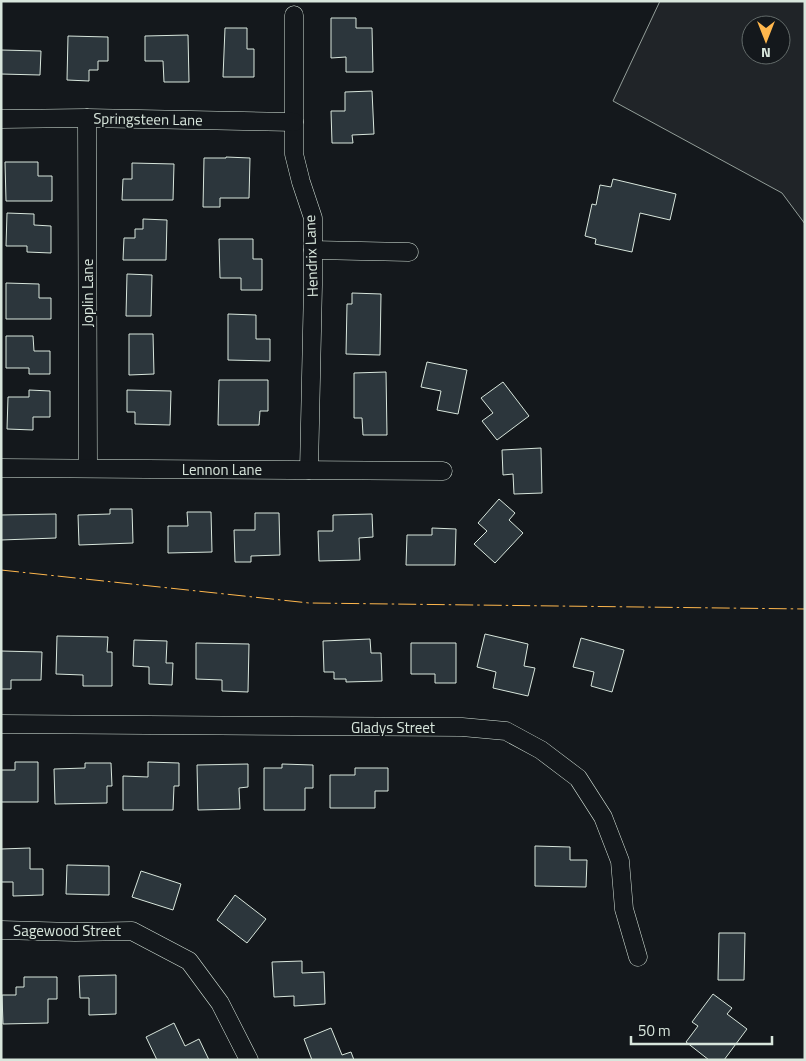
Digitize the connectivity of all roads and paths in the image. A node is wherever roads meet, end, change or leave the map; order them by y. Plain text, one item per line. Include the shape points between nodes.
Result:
1 (294, 15) dead end
2 (87, 118) junction
3 (1, 119) edge
4 (294, 122) junction
5 (313, 250) junction
6 (408, 252) dead end
7 (1, 468) edge
8 (88, 468) junction
9 (309, 470) junction
10 (444, 471) dead end
11 (1, 724) edge
12 (1, 930) edge
13 (638, 957) dead end
14 (249, 1060) edge

1 - 4 street, Hendrix Lane
2 - 3 street, Springsteen Lane
2 - 4 street, Springsteen Lane
2 - 8 street, Joplin Lane
4 - 5 street, Hendrix Lane via 294,154 313,218
5 - 6 street
5 - 9 street, Hendrix Lane
7 - 8 street, Lennon Lane
8 - 9 street, Lennon Lane
9 - 10 street, Lennon Lane
11 - 13 street, Gladys Street via 462,727 506,731 541,750 578,778 603,817 620,862 624,909
12 - 14 street, Sagewood Street via 132,931 141,935 190,961 220,1002

